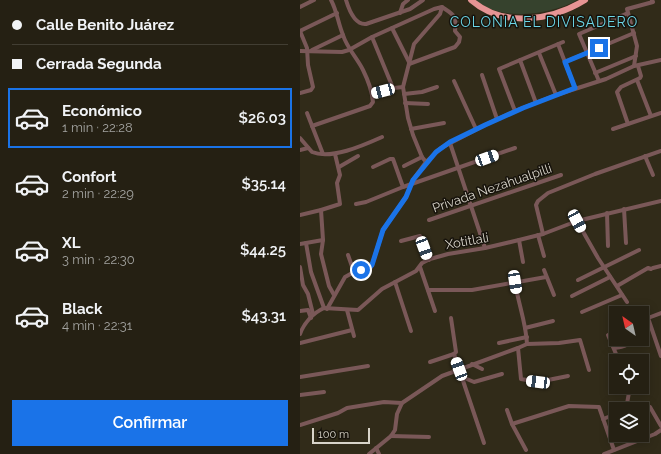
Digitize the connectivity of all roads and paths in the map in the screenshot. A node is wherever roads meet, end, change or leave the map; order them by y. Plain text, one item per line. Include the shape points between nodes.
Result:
1 (314, 0) edge
2 (331, 0) edge
3 (346, 0) edge
4 (408, 0) edge
5 (423, 0) edge
6 (471, 0) edge
7 (585, 0) edge
8 (652, 0) edge
9 (300, 7) edge
10 (442, 7) junction
11 (627, 11) junction
12 (337, 13) junction
13 (400, 13) junction
14 (392, 28) junction
15 (300, 31) edge
16 (634, 33) junction
17 (343, 35) junction
18 (372, 37) junction
19 (563, 42) dead end
20 (558, 44) junction
21 (349, 50) junction
22 (300, 51) edge
23 (309, 51) junction
24 (539, 53) junction
25 (587, 53) junction
26 (636, 56) junction
27 (520, 60) junction
28 (661, 60) edge
29 (565, 62) junction
30 (409, 63) junction
31 (636, 66) junction
32 (596, 73) junction
33 (482, 75) dead end
34 (637, 80) junction
35 (454, 81) dead end
36 (599, 81) junction
37 (403, 87) junction
38 (437, 87) dead end
39 (393, 88) junction
40 (575, 88) junction
41 (300, 93) edge
42 (372, 94) junction
43 (404, 94) junction
44 (556, 95) junction
45 (405, 102) junction
46 (536, 103) junction
47 (428, 104) dead end
48 (515, 111) junction
49 (661, 112) edge
50 (307, 113) dead end
51 (650, 116) junction
52 (497, 119) junction
53 (444, 123) dead end
54 (628, 124) junction
55 (312, 126) junction
56 (411, 129) junction
57 (613, 129) dead end
58 (476, 130) junction
59 (300, 138) edge
60 (382, 138) dead end
61 (450, 142) junction
62 (308, 148) junction
63 (515, 148) dead end
64 (300, 150) edge
65 (661, 151) edge
66 (323, 154) junction
67 (335, 154) junction
68 (358, 156) dead end
69 (422, 156) junction
70 (645, 156) junction
71 (426, 162) junction
72 (404, 166) dead end
73 (339, 167) junction
74 (373, 167) dead end
75 (458, 168) junction
76 (561, 175) dead end
77 (653, 175) dead end
78 (410, 185) junction
79 (403, 187) junction
80 (661, 201) edge
81 (356, 204) dead end
82 (472, 206) junction
83 (624, 209) junction
84 (321, 210) junction
85 (607, 213) junction
86 (300, 214) edge
87 (429, 220) dead end
88 (577, 221) junction
89 (540, 234) junction
90 (323, 240) junction
91 (519, 240) junction
92 (401, 241) dead end
93 (306, 243) junction
94 (626, 243) dead end
95 (300, 244) edge
96 (608, 246) dead end
97 (485, 248) junction
98 (639, 250) dead end
99 (348, 255) dead end
100 (544, 256) dead end
101 (429, 260) junction
102 (523, 262) dead end
103 (661, 266) edge
104 (300, 267) edge
105 (420, 267) junction
106 (604, 267) junction
107 (544, 270) dead end
108 (354, 272) junction
109 (546, 277) junction
110 (610, 277) junction
111 (578, 280) dead end
112 (395, 282) junction
113 (515, 282) junction
114 (617, 286) junction
115 (428, 290) junction
116 (334, 295) junction
117 (554, 295) dead end
118 (622, 295) junction
119 (572, 296) dead end
120 (627, 302) dead end
121 (326, 309) junction
122 (347, 310) junction
123 (300, 311) edge
124 (435, 311) dead end
125 (582, 312) dead end
126 (661, 313) edge
127 (312, 316) junction
128 (451, 318) dead end
129 (553, 320) dead end
130 (525, 328) junction
131 (352, 330) junction
132 (411, 331) dead end
133 (300, 334) edge
134 (354, 336) dead end
135 (527, 337) junction
136 (661, 338) edge
137 (656, 340) junction
138 (300, 343) edge
139 (499, 343) dead end
140 (527, 344) junction
141 (625, 346) edge
142 (518, 348) junction
143 (614, 348) joint
144 (454, 354) junction
145 (616, 354) edge
146 (661, 356) edge
147 (430, 362) dead end
148 (472, 364) junction
149 (368, 366) dead end
150 (459, 369) junction
151 (482, 369) dead end
152 (589, 370) dead end
153 (502, 374) dead end
154 (568, 376) dead end
155 (300, 377) edge
156 (462, 377) junction
157 (324, 392) dead end
158 (300, 395) edge
159 (402, 403) junction
160 (650, 407) dead end
161 (507, 410) dead end
162 (609, 417) edge
163 (604, 419) junction
164 (512, 424) junction
165 (300, 425) edge
166 (661, 426) edge
167 (661, 430) edge
168 (391, 436) junction
169 (429, 437) dead end
170 (484, 443) dead end
171 (376, 448) junction
172 (526, 450) dead end
173 (614, 450) junction
174 (369, 454) edge
175 (379, 454) edge
176 (604, 454) edge

1 - 9 street
2 - 12 street
3 - 13 street via 361,25
4 - 13 street via 403,4
5 - 13 street
6 - 7 highway via 481,8 503,16 531,19 564,12
8 - 11 street
10 - 14 street
10 - 30 street via 440,14 414,44
10 - 30 street via 453,15 456,21 455,31 460,37 459,42 455,47
11 - 16 street
11 - 25 street via 579,34
12 - 15 street
12 - 17 street
14 - 18 street
14 - 30 street
15 - 23 street
16 - 25 street
16 - 26 street
17 - 21 street
17 - 23 street
18 - 21 street
18 - 39 street
19 - 20 street
20 - 24 street
20 - 29 street
21 - 23 street
21 - 42 street via 362,69
22 - 23 street
23 - 41 street via 308,65 313,89
24 - 27 street
24 - 44 street
25 - 29 street
25 - 32 street
26 - 31 street
26 - 32 street
27 - 46 street
27 - 48 street via 499,69
28 - 31 street
29 - 40 street
30 - 37 street
31 - 34 street via 641,76
31 - 36 street
32 - 36 street
33 - 52 street
34 - 51 street
34 - 54 street via 618,89 617,92
35 - 58 street
36 - 40 street
37 - 39 street
37 - 43 street
38 - 43 street
39 - 42 street
40 - 44 street
42 - 55 street via 373,102 370,106
43 - 45 street
44 - 46 street
45 - 47 street
45 - 56 street
46 - 48 street
48 - 52 street
49 - 51 street
50 - 55 street
51 - 54 street
52 - 58 street
53 - 56 street
54 - 57 street
55 - 66 street
56 - 69 street
58 - 61 street
59 - 62 street
60 - 67 street
61 - 71 street
61 - 75 street
62 - 64 street
62 - 66 street via 314,154
63 - 75 street
65 - 70 street
66 - 67 street
67 - 73 street
68 - 73 street
69 - 71 street
69 - 72 street
70 - 77 street
70 - 89 street via 550,192 541,198 536,203
71 - 78 street
73 - 84 street via 337,186 340,204
74 - 79 street via 393,159
75 - 78 street
75 - 82 street
76 - 82 street, Privada Nezahualpilli
78 - 79 street
78 - 108 street via 406,197 383,230 372,265
79 - 81 street
80 - 83 street, Xotitlali
82 - 87 street, Privada Nezahualpilli
82 - 97 street
83 - 85 street, Xotitlali
83 - 94 street
84 - 86 street
84 - 90 street
85 - 88 street, Xotitlali
85 - 96 street
88 - 89 street, Xotitlali
88 - 106 street
89 - 91 street, Xotitlali
89 - 100 street
90 - 93 street
90 - 116 street via 321,254 324,269
91 - 97 street, Xotitlali
91 - 102 street
92 - 101 street via 420,236
93 - 95 street
93 - 121 street via 311,272
97 - 101 street, Xotitlali
98 - 106 street
99 - 108 street
101 - 105 street, Xotitlali
103 - 114 street via 648,268
104 - 127 street
105 - 112 street, Xotitlali
105 - 115 street
106 - 110 street
106 - 111 street
107 - 109 street
108 - 116 street via 345,277
109 - 113 street
109 - 117 street
110 - 114 street
110 - 119 street
112 - 122 street, Xotitlali via 377,292 358,310
112 - 132 street
113 - 115 street via 472,290
113 - 130 street
114 - 118 street
115 - 124 street
116 - 121 street
118 - 120 street
118 - 125 street
121 - 122 street, Xotitlali
121 - 127 street
122 - 131 street
123 - 127 street via 308,310
126 - 137 street via 648,318
127 - 133 street
128 - 144 street via 456,352
129 - 130 street
130 - 135 street
131 - 134 street
131 - 138 street
135 - 139 street
135 - 140 street
136 - 137 street
137 - 146 street
140 - 142 street
140 - 152 street via 580,340
141 - 143 street
142 - 148 street
142 - 154 street via 521,379 538,382
143 - 145 street
144 - 147 street
144 - 150 street
148 - 150 street
148 - 151 street
149 - 155 street
150 - 156 street
150 - 159 street via 442,376
153 - 156 street via 474,382
156 - 170 street
157 - 158 street
159 - 165 street via 384,402 347,408
159 - 168 street
160 - 166 street
161 - 164 street
162 - 163 street
163 - 164 street via 599,407 569,406
163 - 173 street
164 - 172 street
167 - 173 street
168 - 169 street
168 - 171 street
171 - 174 street
171 - 175 street
173 - 176 street

